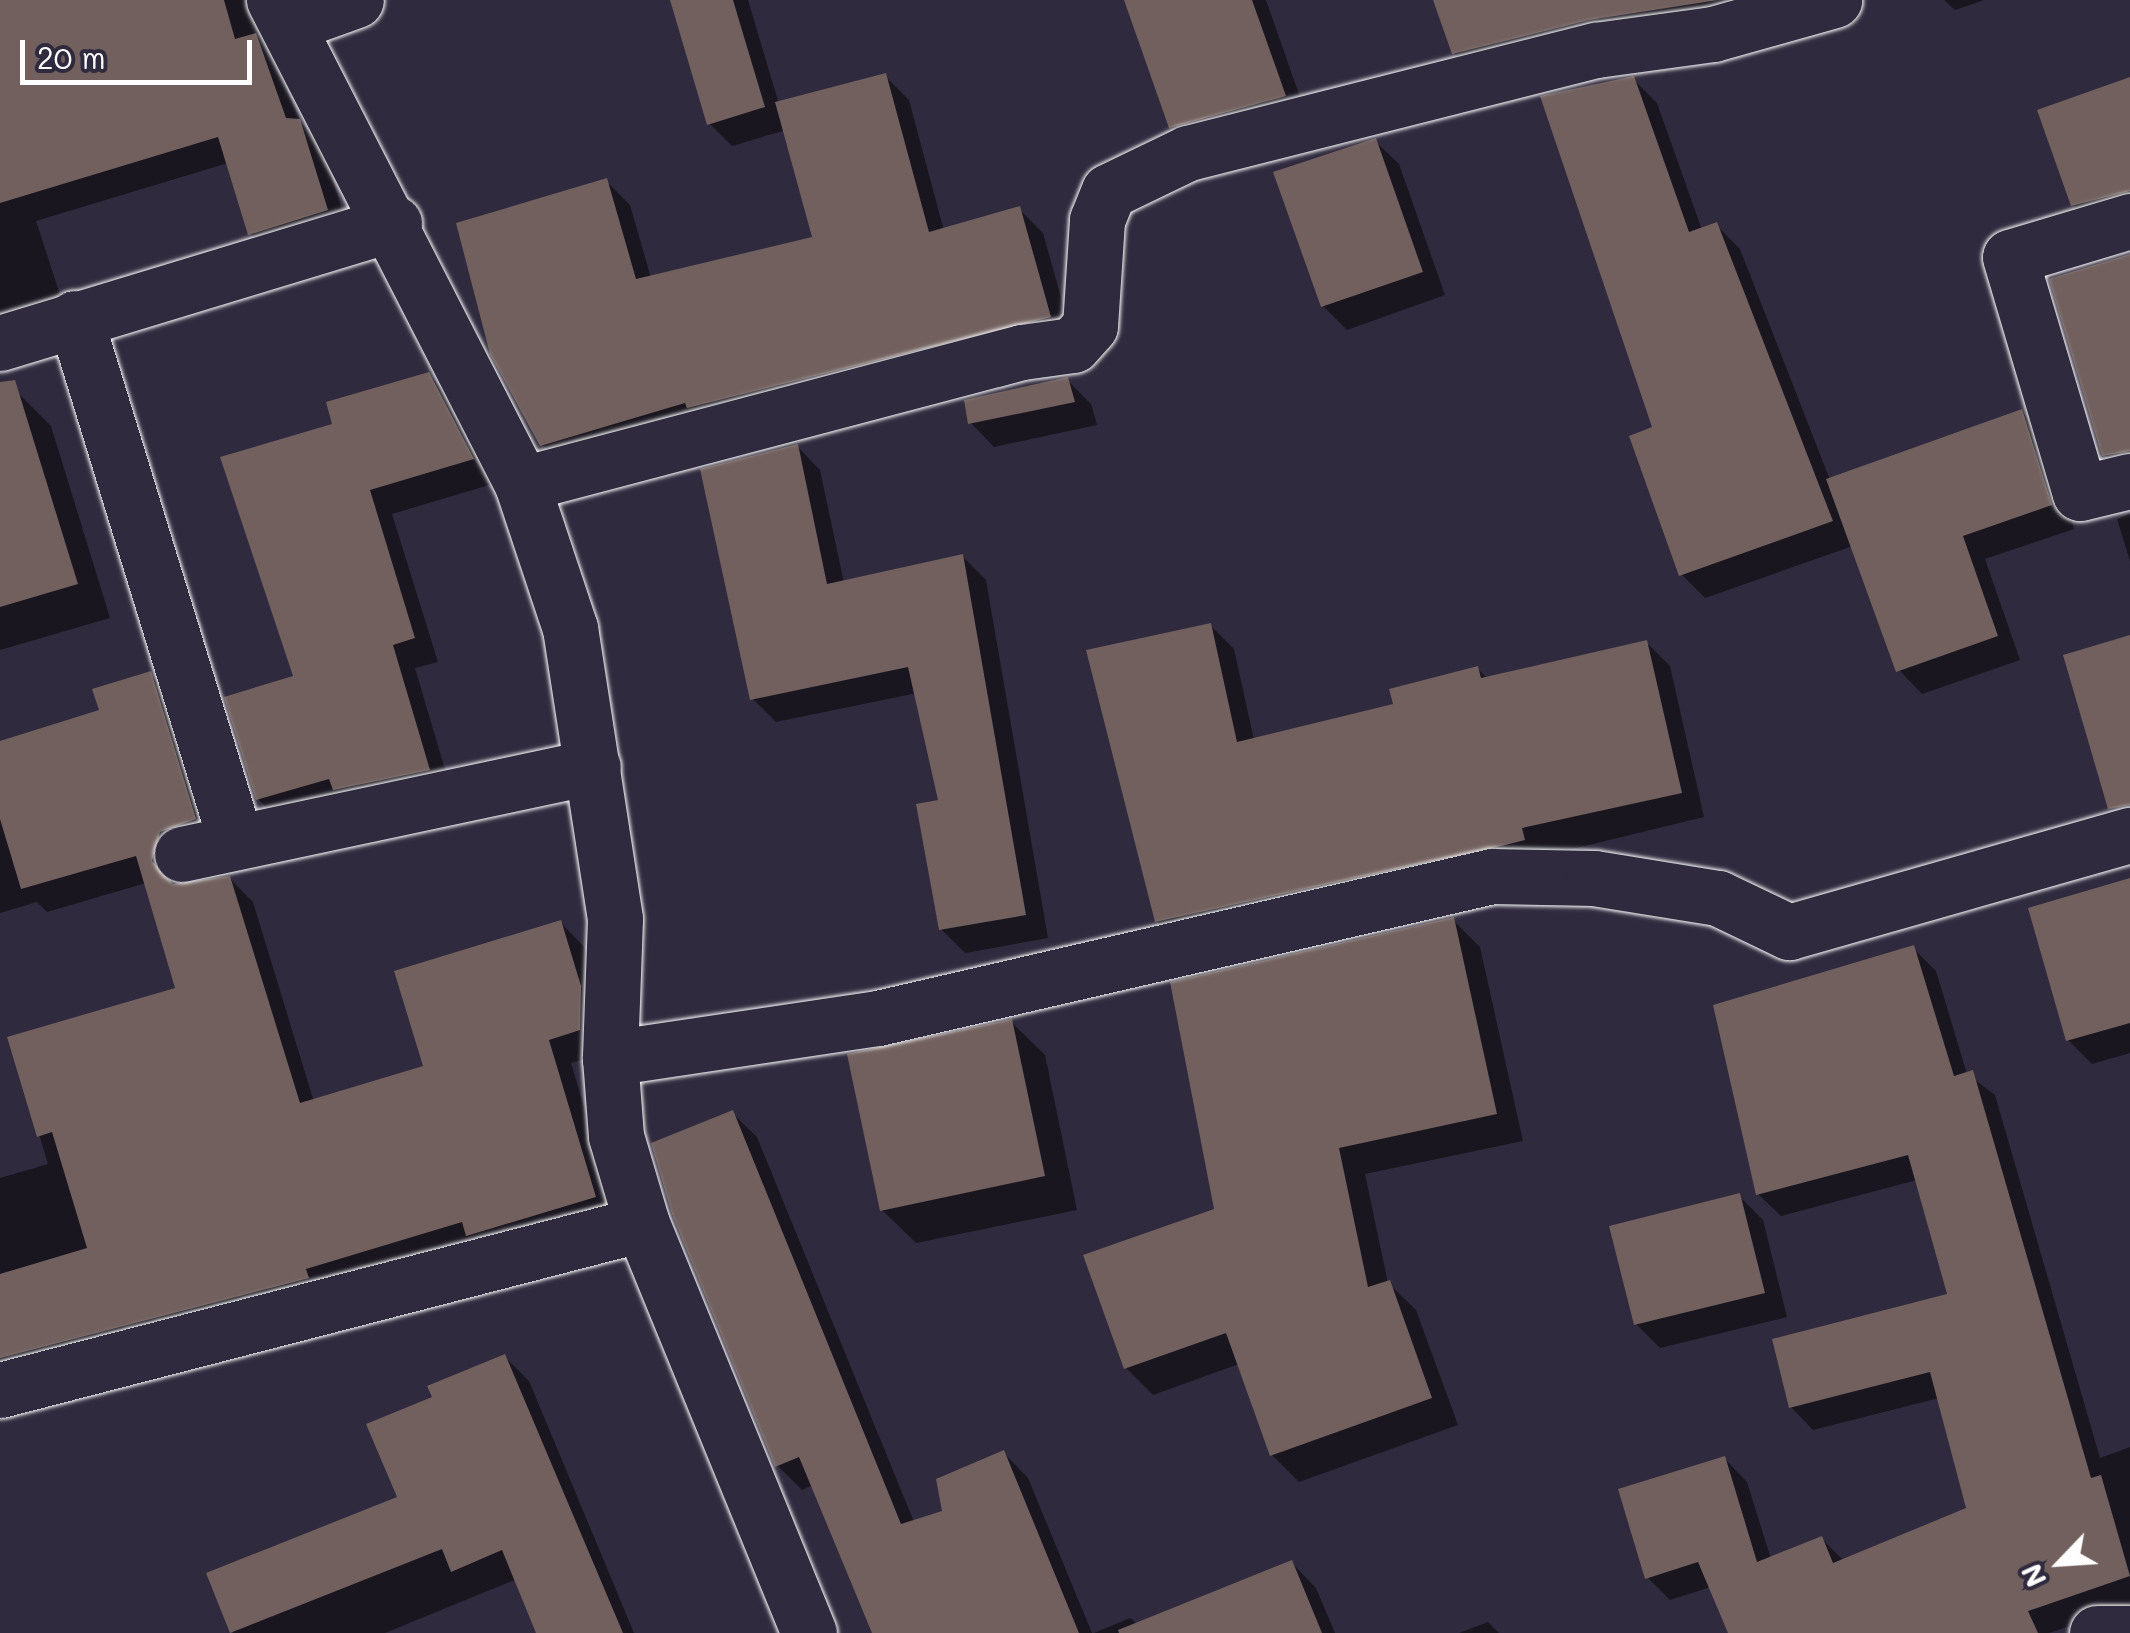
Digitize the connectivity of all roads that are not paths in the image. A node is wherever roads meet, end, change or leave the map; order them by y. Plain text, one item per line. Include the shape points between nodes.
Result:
1 (356, 0) edge
2 (1834, 0) edge
3 (281, 12) edge
4 (2130, 221) edge
5 (394, 224) junction
6 (75, 318) junction
7 (0, 343) edge
8 (2130, 481) edge
9 (522, 484) junction
10 (593, 768) junction
11 (2130, 835) edge
12 (236, 842) junction
13 (182, 854) dead end
14 (610, 1058) junction
15 (642, 1224) junction
16 (0, 1390) edge
17 (808, 1633) edge
18 (2097, 1633) edge
19 (2128, 1633) edge

1 - 3 street
2 - 9 street via 1713,34 1596,50 1188,153 1110,191 1095,237 1090,326 1073,345
3 - 5 street
4 - 8 street via 2010,257 2080,493
5 - 6 street
5 - 9 street
6 - 7 street
6 - 12 street
9 - 10 street via 570,628
10 - 12 street
10 - 14 street via 615,919
11 - 14 street via 1789,932 1718,898 1594,878 1492,876 878,1018
12 - 13 street
14 - 15 street via 616,1136
15 - 16 street
15 - 17 street
18 - 19 street

